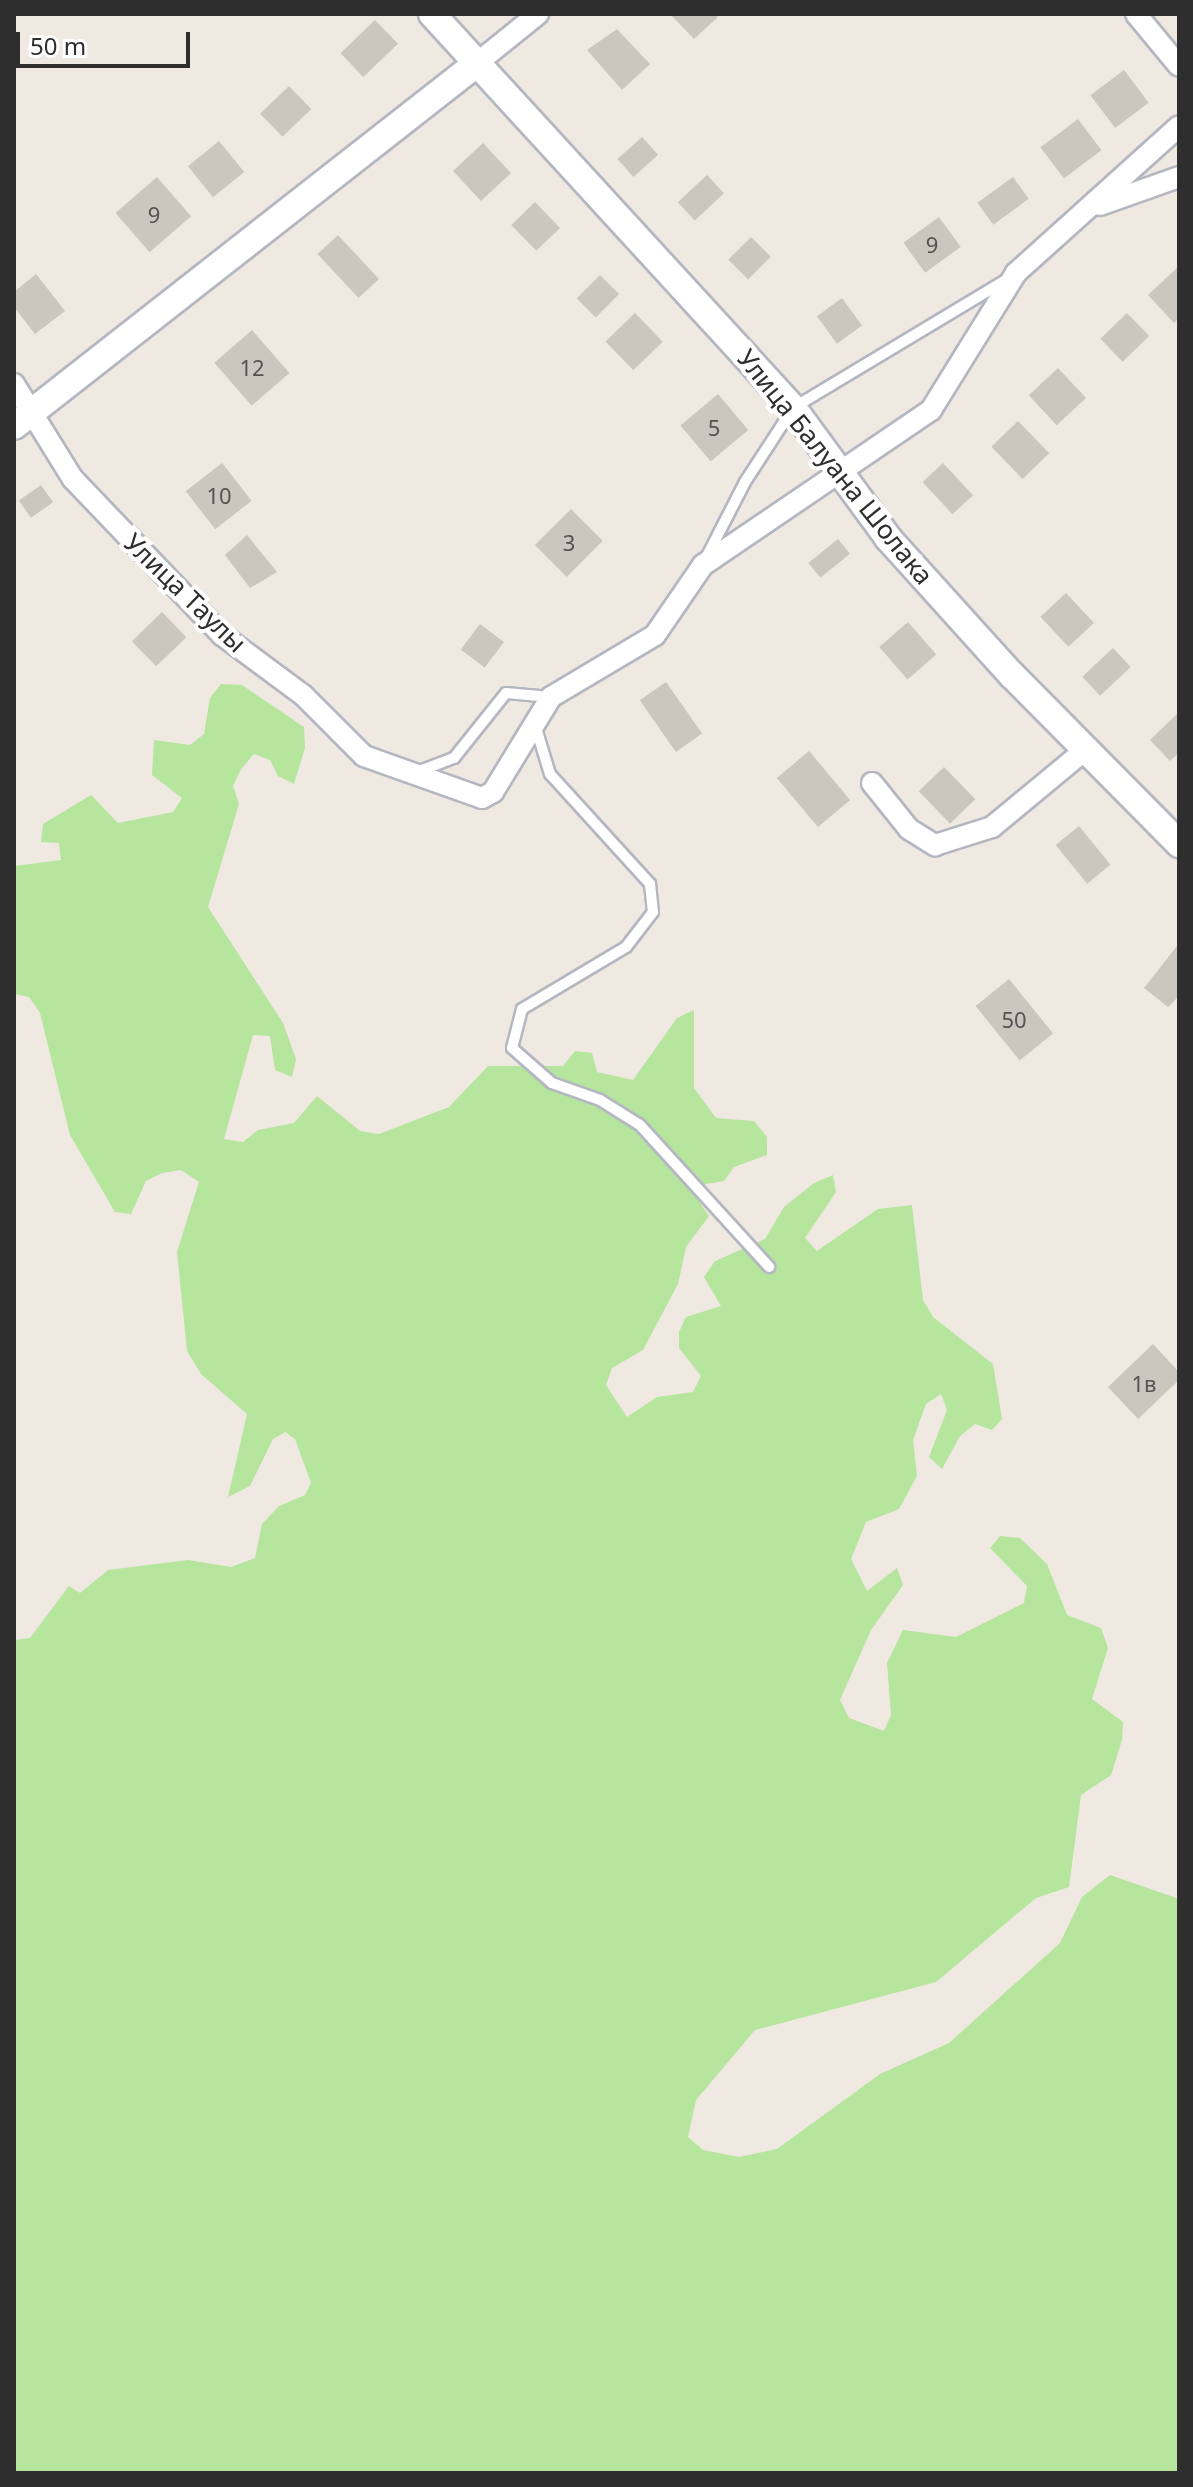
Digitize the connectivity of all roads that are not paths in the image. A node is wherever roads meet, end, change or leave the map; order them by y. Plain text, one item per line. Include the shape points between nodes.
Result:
1 (432, 14) edge
2 (538, 14) edge
3 (1136, 14) edge
4 (476, 64) junction
5 (1179, 66) edge
6 (1179, 126) edge
7 (1179, 177) edge
8 (1077, 216) junction
9 (1016, 273) junction
10 (14, 384) edge
11 (793, 408) junction
12 (22, 418) edge
13 (836, 469) junction
14 (703, 565) junction
15 (551, 697) junction
16 (534, 719) junction
17 (1085, 750) junction
18 (416, 772) junction
19 (872, 783) dead end
20 (1179, 844) edge
21 (769, 1267) dead end

1 - 4 street, Улица Балуана Шолака
2 - 4 street
3 - 5 street
4 - 11 street, Улица Балуана Шолака
4 - 12 street
6 - 8 street
7 - 8 street
8 - 9 street
9 - 11 lane
9 - 13 street via 931,410
10 - 12 street, Улица Таулы
11 - 13 street, Улица Балуана Шолака
11 - 14 lane via 745,482
12 - 18 street, Улица Таулы via 222,635 304,696 364,756
13 - 14 street
13 - 17 street, Улица Балуана Шолака via 888,538
14 - 15 street via 655,635
15 - 16 street
15 - 18 lane via 506,693 454,758
16 - 18 street, Улица Таулы via 493,792 482,798
16 - 21 lane via 550,774 650,884 653,912 626,947 522,1009 512,1048 552,1083 600,1100 640,1125
17 - 19 street via 992,827 935,845 909,829
17 - 20 street, Улица Балуана Шолака

